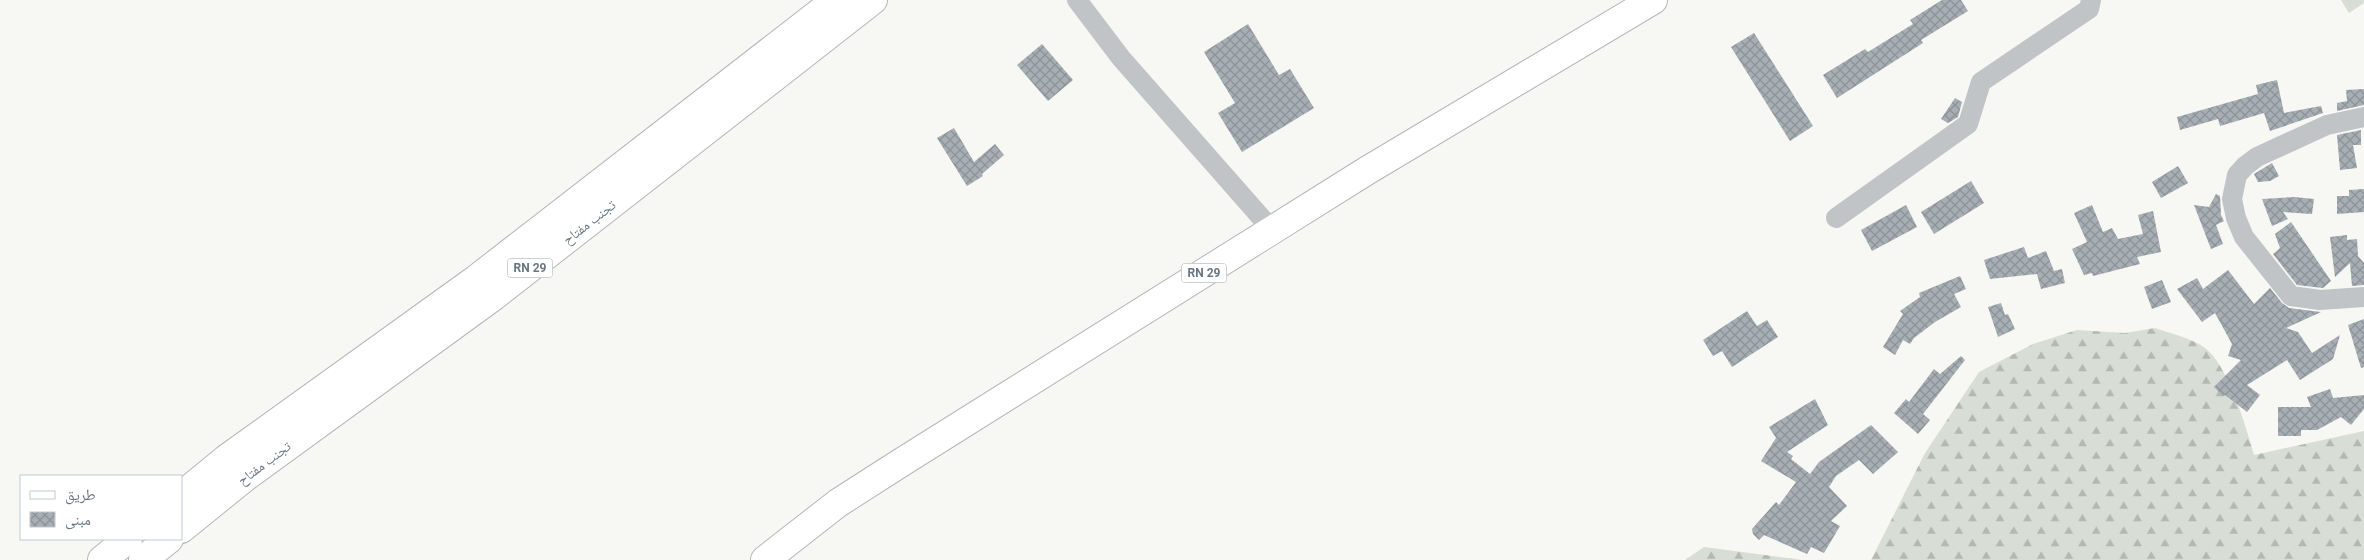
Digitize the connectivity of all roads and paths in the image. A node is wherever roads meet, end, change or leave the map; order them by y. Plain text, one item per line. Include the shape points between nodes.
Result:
1 (836, 0) edge
2 (873, 0) edge
3 (1077, 0) edge
4 (1653, 0) edge
5 (2091, 0) edge
6 (2364, 117) edge
7 (1836, 218) dead end
8 (1273, 231) junction
9 (2364, 297) edge
10 (182, 495) edge
11 (182, 528) edge
12 (127, 540) edge
13 (168, 540) edge
14 (102, 560) edge
15 (143, 560) edge
16 (765, 560) edge

1 - 10 main road, تجنب مفتاح / RN 29 via 475,280 234,453
2 - 11 main road, تجنب مفتاح / RN 29 via 494,296 244,478
3 - 8 street via 1121,58
4 - 8 main road, RN 29 via 1368,170
5 - 7 street via 2089,9 1981,82 1968,124
6 - 9 street via 2327,124 2257,157 2237,175 2232,199 2244,237 2291,296 2320,300
8 - 16 main road, RN 29 via 838,503
12 - 14 main road
13 - 15 main road

